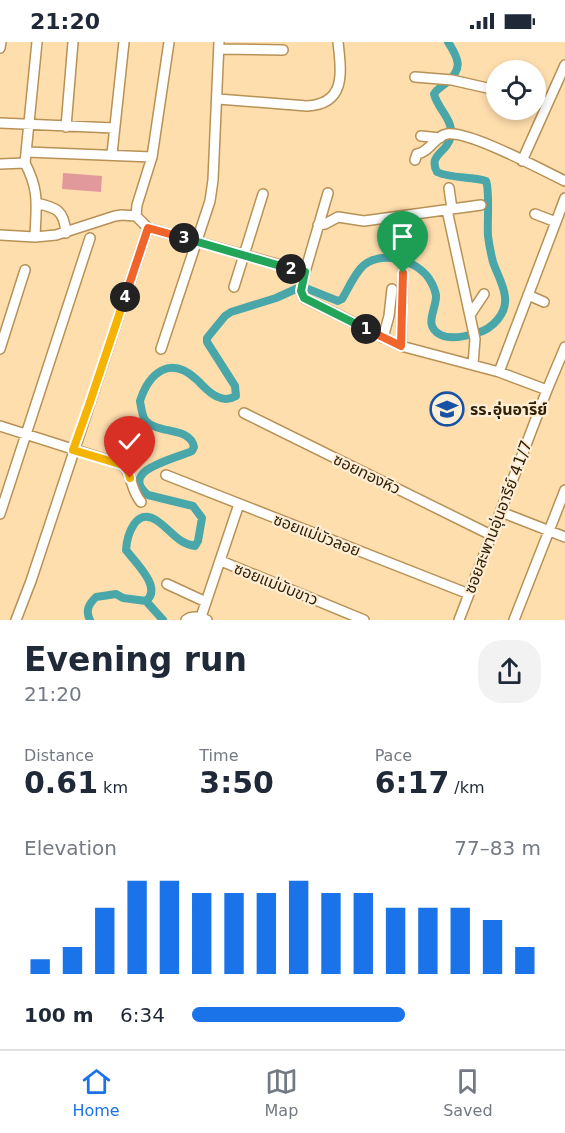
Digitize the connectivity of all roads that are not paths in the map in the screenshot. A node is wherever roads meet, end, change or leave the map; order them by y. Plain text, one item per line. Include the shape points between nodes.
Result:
1 (1, 42) edge
2 (37, 42) edge
3 (73, 42) edge
4 (124, 42) edge
5 (169, 42) edge
6 (338, 42) edge
7 (219, 46) edge
8 (0, 48) edge
9 (283, 50) dead end
10 (565, 65) edge
11 (415, 77) dead end
12 (486, 88) edge
13 (218, 99) junction
14 (548, 102) joint
15 (0, 123) edge
16 (28, 125) junction
17 (66, 127) junction
18 (114, 128) junction
19 (421, 136) dead end
20 (449, 136) junction
21 (27, 152) junction
22 (112, 154) junction
23 (152, 158) junction
24 (415, 160) dead end
25 (522, 161) junction
26 (25, 163) junction
27 (0, 164) edge
28 (565, 181) edge
29 (449, 188) dead end
30 (328, 193) dead end
31 (263, 194) dead end
32 (565, 198) edge
33 (36, 203) junction
34 (481, 205) dead end
35 (450, 209) junction
36 (535, 214) dead end
37 (136, 216) junction
38 (556, 222) junction
39 (318, 225) junction
40 (148, 228) junction
41 (66, 234) junction
42 (0, 235) edge
43 (35, 237) junction
44 (90, 238) dead end
45 (197, 242) junction
46 (244, 256) junction
47 (26, 270) dead end
48 (305, 272) junction
49 (403, 273) dead end
50 (234, 287) dead end
51 (392, 289) dead end
52 (484, 294) dead end
53 (528, 295) junction
54 (544, 302) dead end
55 (470, 315) junction
56 (383, 338) junction
57 (401, 346) junction
58 (565, 347) edge
59 (0, 349) edge
60 (160, 349) dead end
61 (472, 364) junction
62 (499, 372) junction
63 (547, 390) junction
64 (244, 413) dead end
65 (0, 426) edge
66 (27, 435) junction
67 (73, 450) junction
68 (166, 475) dead end
69 (565, 490) edge
70 (141, 502) dead end
71 (239, 504) junction
72 (501, 512) junction
73 (0, 514) edge
74 (549, 531) junction
75 (491, 535) junction
76 (565, 537) edge
77 (221, 561) junction
78 (167, 584) dead end
79 (469, 594) junction
80 (206, 602) junction
81 (204, 619) edge
82 (16, 620) edge
83 (186, 620) edge
84 (364, 620) edge
85 (459, 620) edge
86 (514, 620) edge

1 - 8 street
2 - 16 street
3 - 17 street
4 - 18 street
5 - 23 street
6 - 13 street via 342,72 328,101 307,106
7 - 9 street
7 - 13 street
10 - 14 street
11 - 12 street
13 - 45 street via 210,201
14 - 25 street
15 - 16 street
16 - 17 street
16 - 21 street
17 - 18 street
18 - 22 street
19 - 20 street
20 - 24 street via 417,154
20 - 25 street via 478,140
21 - 22 street
21 - 26 street
22 - 23 street
23 - 37 street
25 - 28 street
26 - 27 street
26 - 33 street via 34,181
29 - 35 street
30 - 39 street
31 - 46 street
32 - 38 street
33 - 41 street via 60,211
33 - 43 street
34 - 35 street
35 - 39 street via 364,221 339,217
35 - 55 street
36 - 38 street
37 - 40 street
37 - 41 street via 122,214
38 - 53 street
39 - 48 street
40 - 45 street
40 - 67 street
41 - 43 street
42 - 43 street
44 - 66 street
45 - 46 street
45 - 60 street
46 - 48 street
46 - 50 street
47 - 59 street
48 - 56 street via 302,296
49 - 57 street
51 - 56 street
52 - 55 street
53 - 54 street
53 - 62 street
55 - 61 street via 474,335
56 - 57 street
57 - 61 street
58 - 63 street, ซอยสะพานอุ่นอารีย์ 41/7
61 - 62 street
62 - 63 street
63 - 72 street, ซอยสะพานอุ่นอารีย์ 41/7
64 - 75 street, ซอยทองหิว
65 - 66 street
66 - 67 street
66 - 73 street
67 - 70 street via 123,465
67 - 82 street
68 - 71 street, ซอยแม่บัวลอย
69 - 74 street
71 - 77 street
71 - 79 street, ซอยแม่บัวลอย
72 - 74 street
72 - 75 street, ซอยสะพานอุ่นอารีย์ 41/7
74 - 76 street
74 - 86 street
75 - 79 street, ซอยสะพานอุ่นอารีย์ 41/7
77 - 80 street
77 - 84 street, ซอยแม่บับขาว
78 - 80 street
79 - 85 street, ซอยสะพานอุ่นอารีย์ 41/7
80 - 81 street
81 - 83 street

